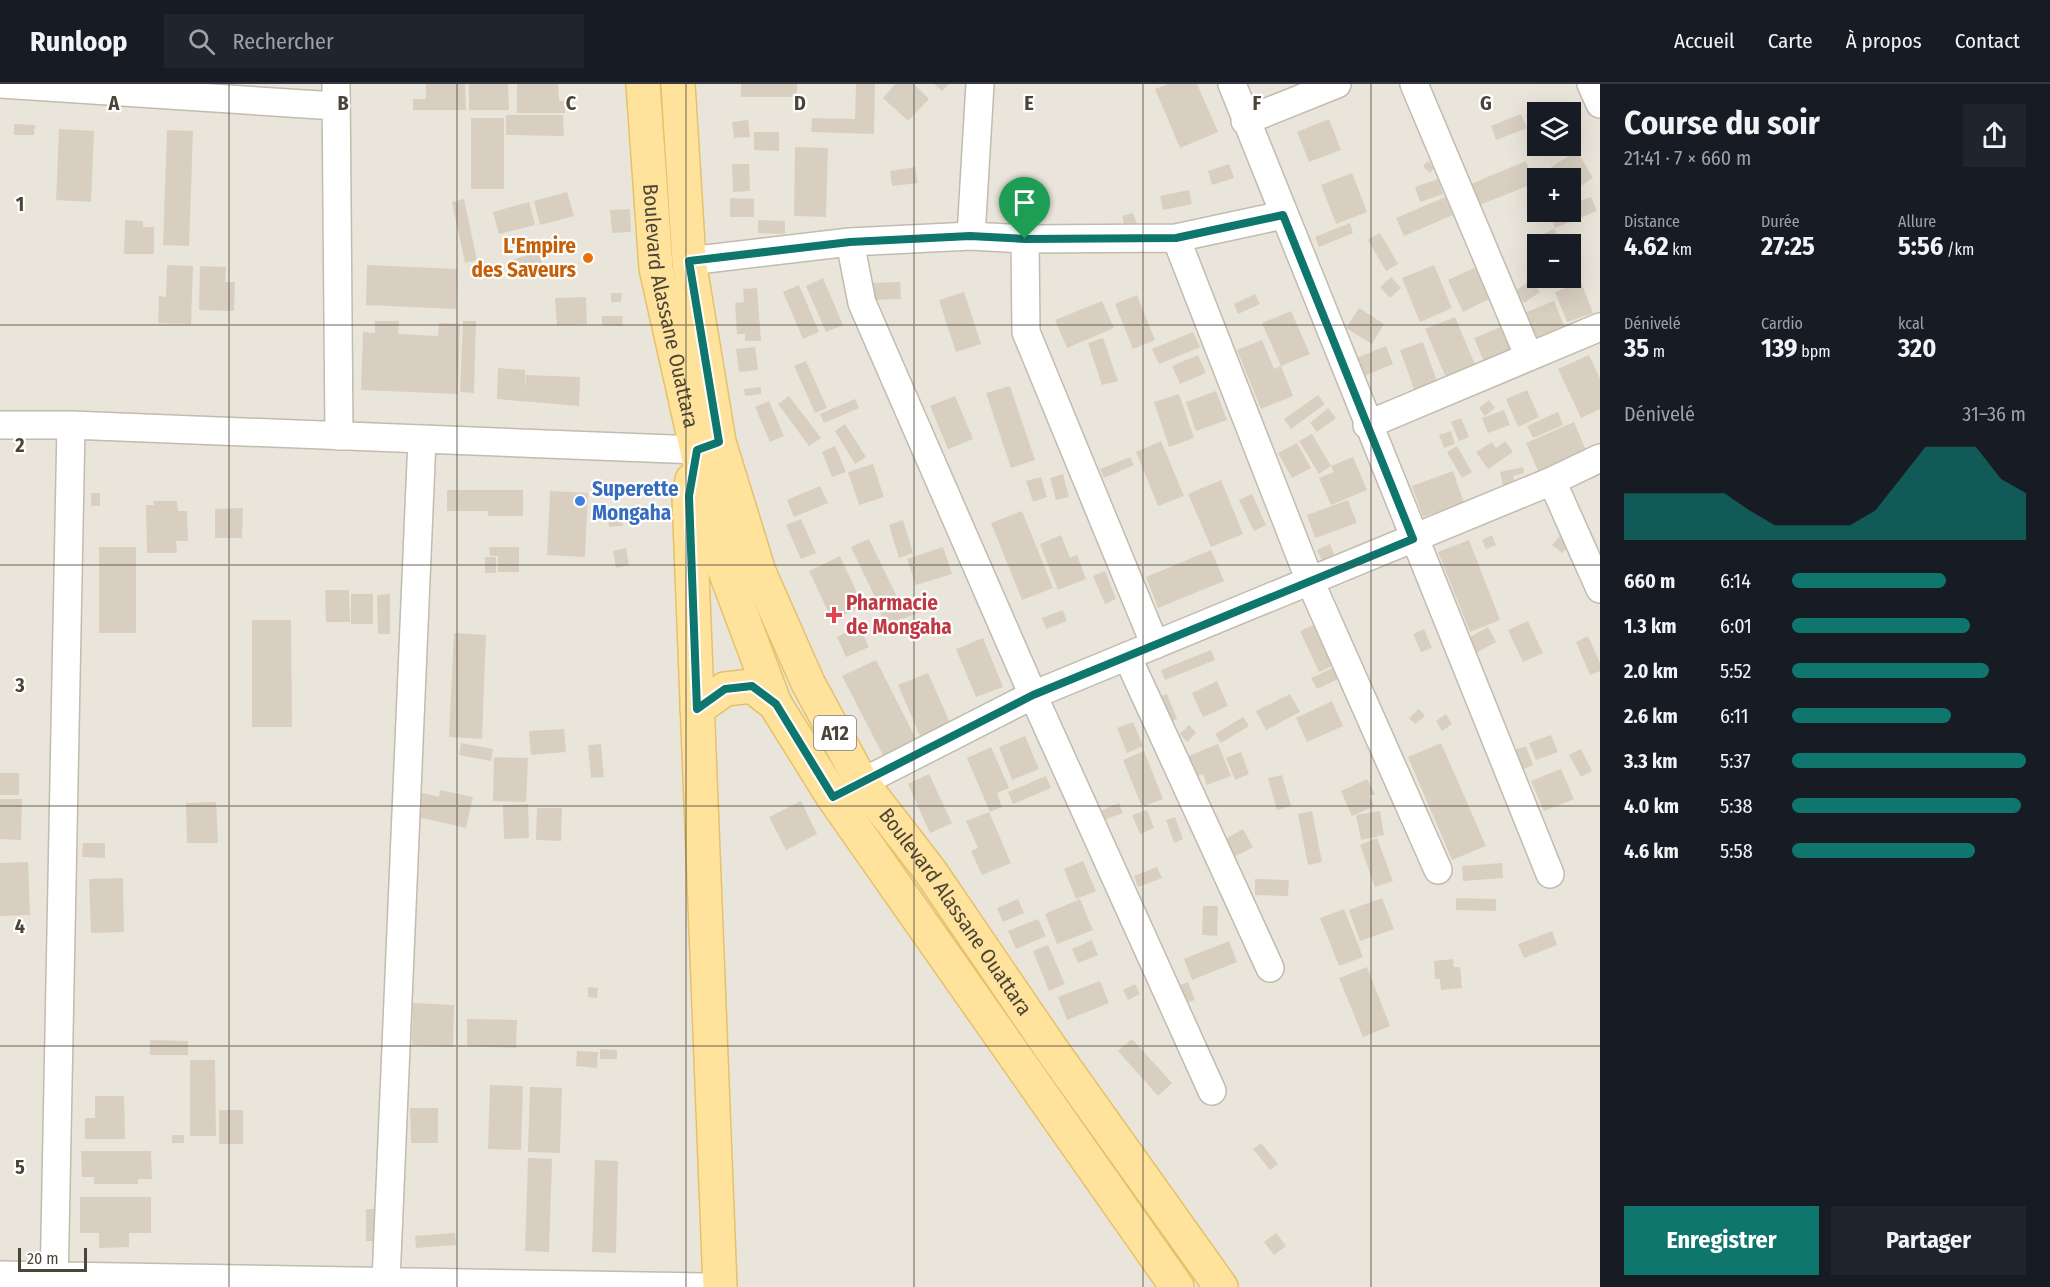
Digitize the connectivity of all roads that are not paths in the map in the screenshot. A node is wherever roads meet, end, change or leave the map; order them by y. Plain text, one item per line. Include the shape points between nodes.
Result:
1 (0, 84) edge
2 (643, 84) edge
3 (678, 84) edge
4 (980, 84) edge
5 (1232, 84) edge
6 (1337, 84) edge
7 (1414, 84) edge
8 (1591, 84) edge
9 (335, 95) edge
10 (1600, 104) edge
11 (1245, 121) junction
12 (1283, 215) junction
13 (970, 236) junction
14 (1176, 238) junction
15 (1025, 239) junction
16 (850, 242) junction
17 (689, 261) junction
18 (1600, 327) edge
19 (1529, 357) junction
20 (0, 425) edge
21 (71, 425) junction
22 (1367, 425) junction
23 (339, 436) junction
24 (422, 439) junction
25 (708, 446) junction
26 (1600, 458) edge
27 (1552, 481) junction
28 (1413, 539) junction
29 (1310, 581) junction
30 (1600, 589) edge
31 (1155, 645) junction
32 (1127, 656) junction
33 (1033, 695) junction
34 (776, 704) junction
35 (697, 709) junction
36 (862, 783) junction
37 (833, 797) junction
38 (1438, 870) dead end
39 (1550, 874) dead end
40 (1270, 968) dead end
41 (1212, 1091) dead end
42 (0, 1275) edge
43 (386, 1281) junction
44 (55, 1282) edge
45 (705, 1287) edge
46 (720, 1287) edge
47 (1177, 1287) edge
48 (1221, 1287) edge

1 - 9 street
2 - 25 main road, Boulevard Alassane Ouattara / A12 via 656,268
3 - 17 main road, Boulevard Alassane Ouattara / A12
4 - 13 street
5 - 11 street
6 - 11 street
7 - 19 street
8 - 10 street
9 - 23 street
11 - 12 street
12 - 14 street
12 - 22 street
13 - 15 street
13 - 16 street
14 - 15 street
14 - 29 street
15 - 31 street via 1026,332
16 - 17 street
16 - 33 street via 862,303
17 - 25 main road, Boulevard Alassane Ouattara / A12
18 - 19 street
19 - 22 street
20 - 21 street
21 - 23 street
21 - 44 street
22 - 28 street
23 - 24 street
24 - 25 street
24 - 43 street
25 - 34 main road, Boulevard Alassane Ouattara / A12 via 722,563
25 - 35 main road, A12 via 689,496
25 - 36 main road, Boulevard Alassane Ouattara / A12 via 808,683
26 - 27 street
27 - 28 street
27 - 30 street
28 - 29 street
28 - 39 street
29 - 31 street
29 - 38 street
31 - 32 street
32 - 33 street
32 - 40 street
33 - 36 street
33 - 41 street
34 - 35 main road via 752,686 725,689
34 - 37 main road, Boulevard Alassane Ouattara / A12
35 - 46 main road, A12
36 - 37 street
36 - 48 main road, Boulevard Alassane Ouattara / A12 via 930,871
37 - 47 main road, Boulevard Alassane Ouattara / A12
42 - 44 street
43 - 44 street
43 - 45 street

